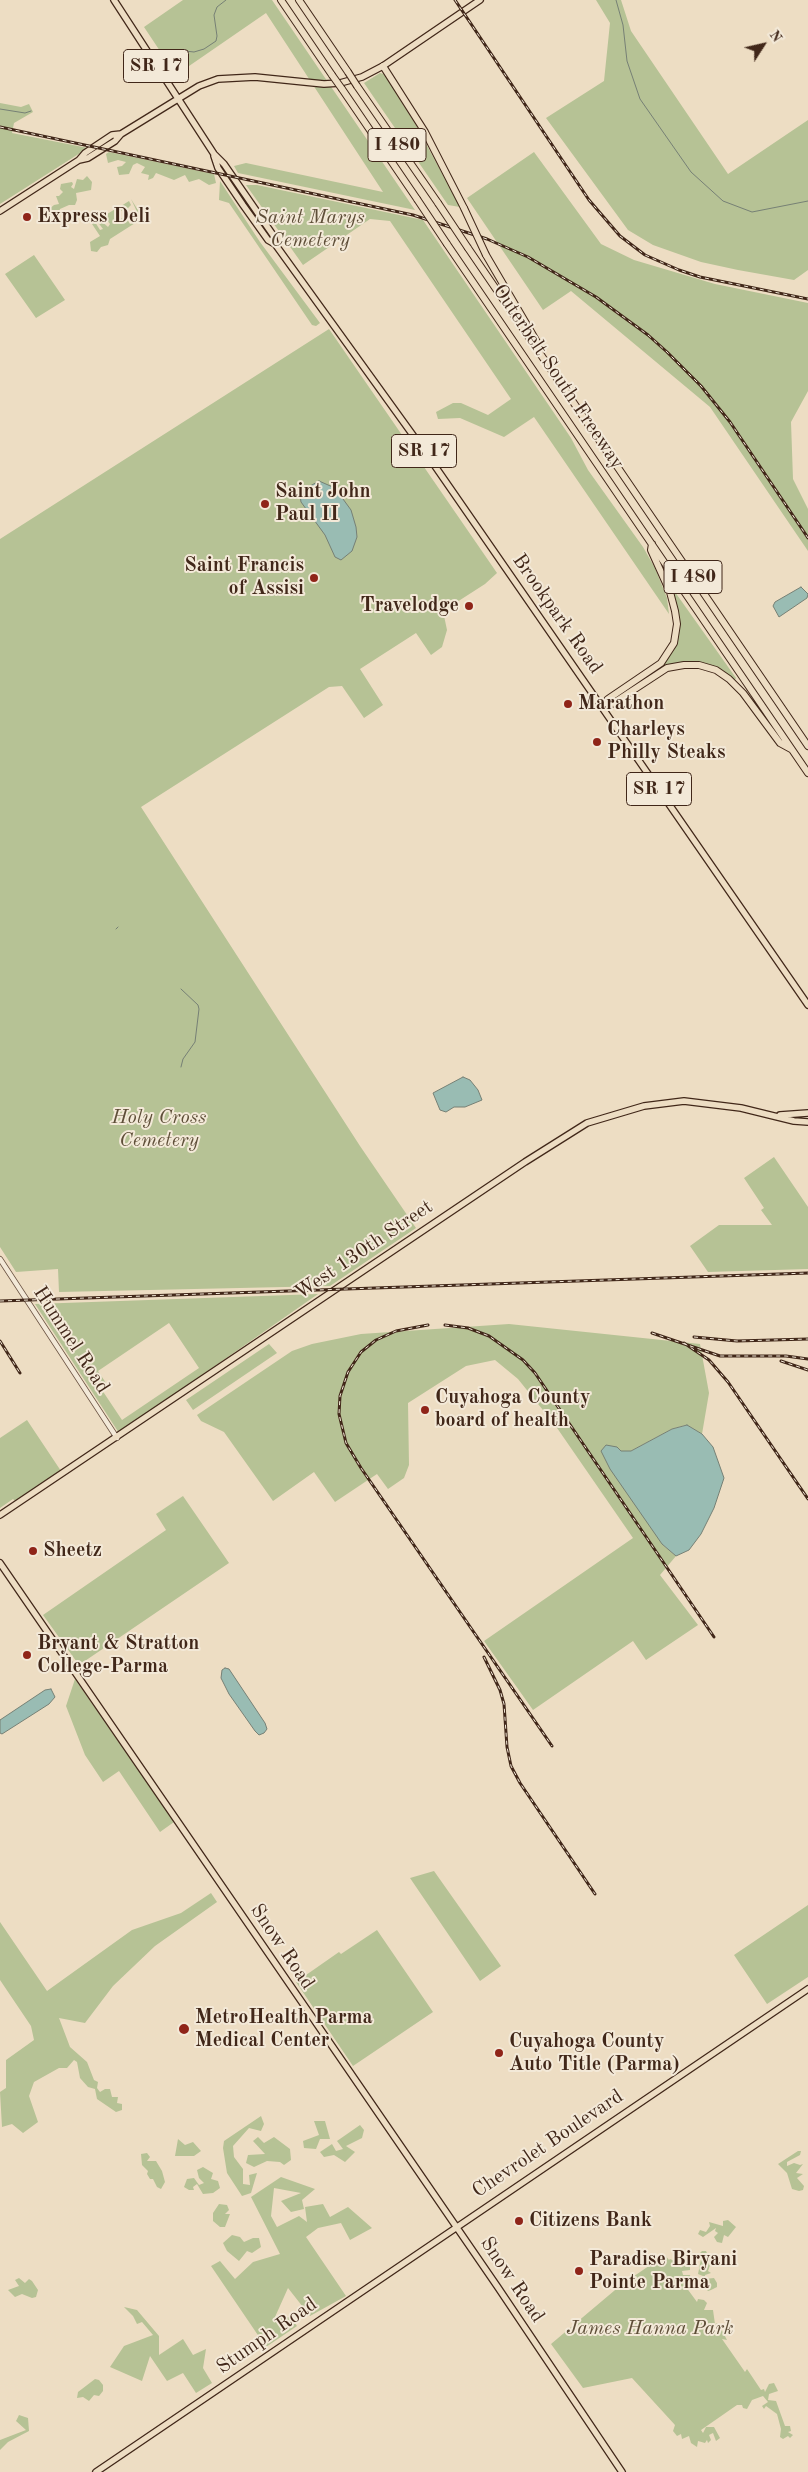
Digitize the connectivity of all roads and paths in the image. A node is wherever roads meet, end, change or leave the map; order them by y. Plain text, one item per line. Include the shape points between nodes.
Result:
1 (114, 0) edge
2 (281, 0) edge
3 (299, 0) edge
4 (480, 0) edge
5 (384, 66) junction
6 (178, 99) junction
7 (0, 211) edge
8 (553, 372) junction
9 (652, 544) junction
10 (602, 707) junction
11 (808, 746) edge
12 (792, 749) junction
13 (808, 773) edge
14 (808, 1005) edge
15 (808, 1113) edge
16 (778, 1115) junction
17 (808, 1122) edge
18 (0, 1258) edge
19 (117, 1438) junction
20 (0, 1516) edge
21 (0, 1564) edge
22 (808, 1989) edge
23 (456, 2226) junction
24 (96, 2472) edge
25 (622, 2472) edge

1 - 6 main road, Brookpark Road / SR 17
2 - 9 highway, Outerbelt South Freeway / I 480, bridge
3 - 8 highway, Outerbelt South Freeway / I 480, bridge
4 - 5 main road
5 - 6 main road via 340,84 230,77 199,86
5 - 8 highway, bridge via 425,132 486,255
6 - 7 main road
6 - 10 main road, Brookpark Road / SR 17 via 273,236 275,244 428,456
8 - 11 highway, Outerbelt South Freeway / I 480
9 - 10 highway via 651,550 675,611 674,643 661,662 608,699
9 - 12 highway, Outerbelt South Freeway / I 480
10 - 12 highway via 612,704 667,668 699,665 729,678 780,744
10 - 14 main road, Brookpark Road / SR 17
12 - 13 highway, Outerbelt South Freeway / I 480
15 - 16 main road, West 130th Street
16 - 17 main road, West 130th Street
16 - 19 main road, West 130th Street via 684,1101 644,1106 582,1126
18 - 19 street, Hummel Road
19 - 20 main road, West 130th Street
21 - 23 main road, Snow Road
22 - 23 main road, Chevrolet Boulevard
23 - 24 main road, Stumph Road
23 - 25 main road, Snow Road

